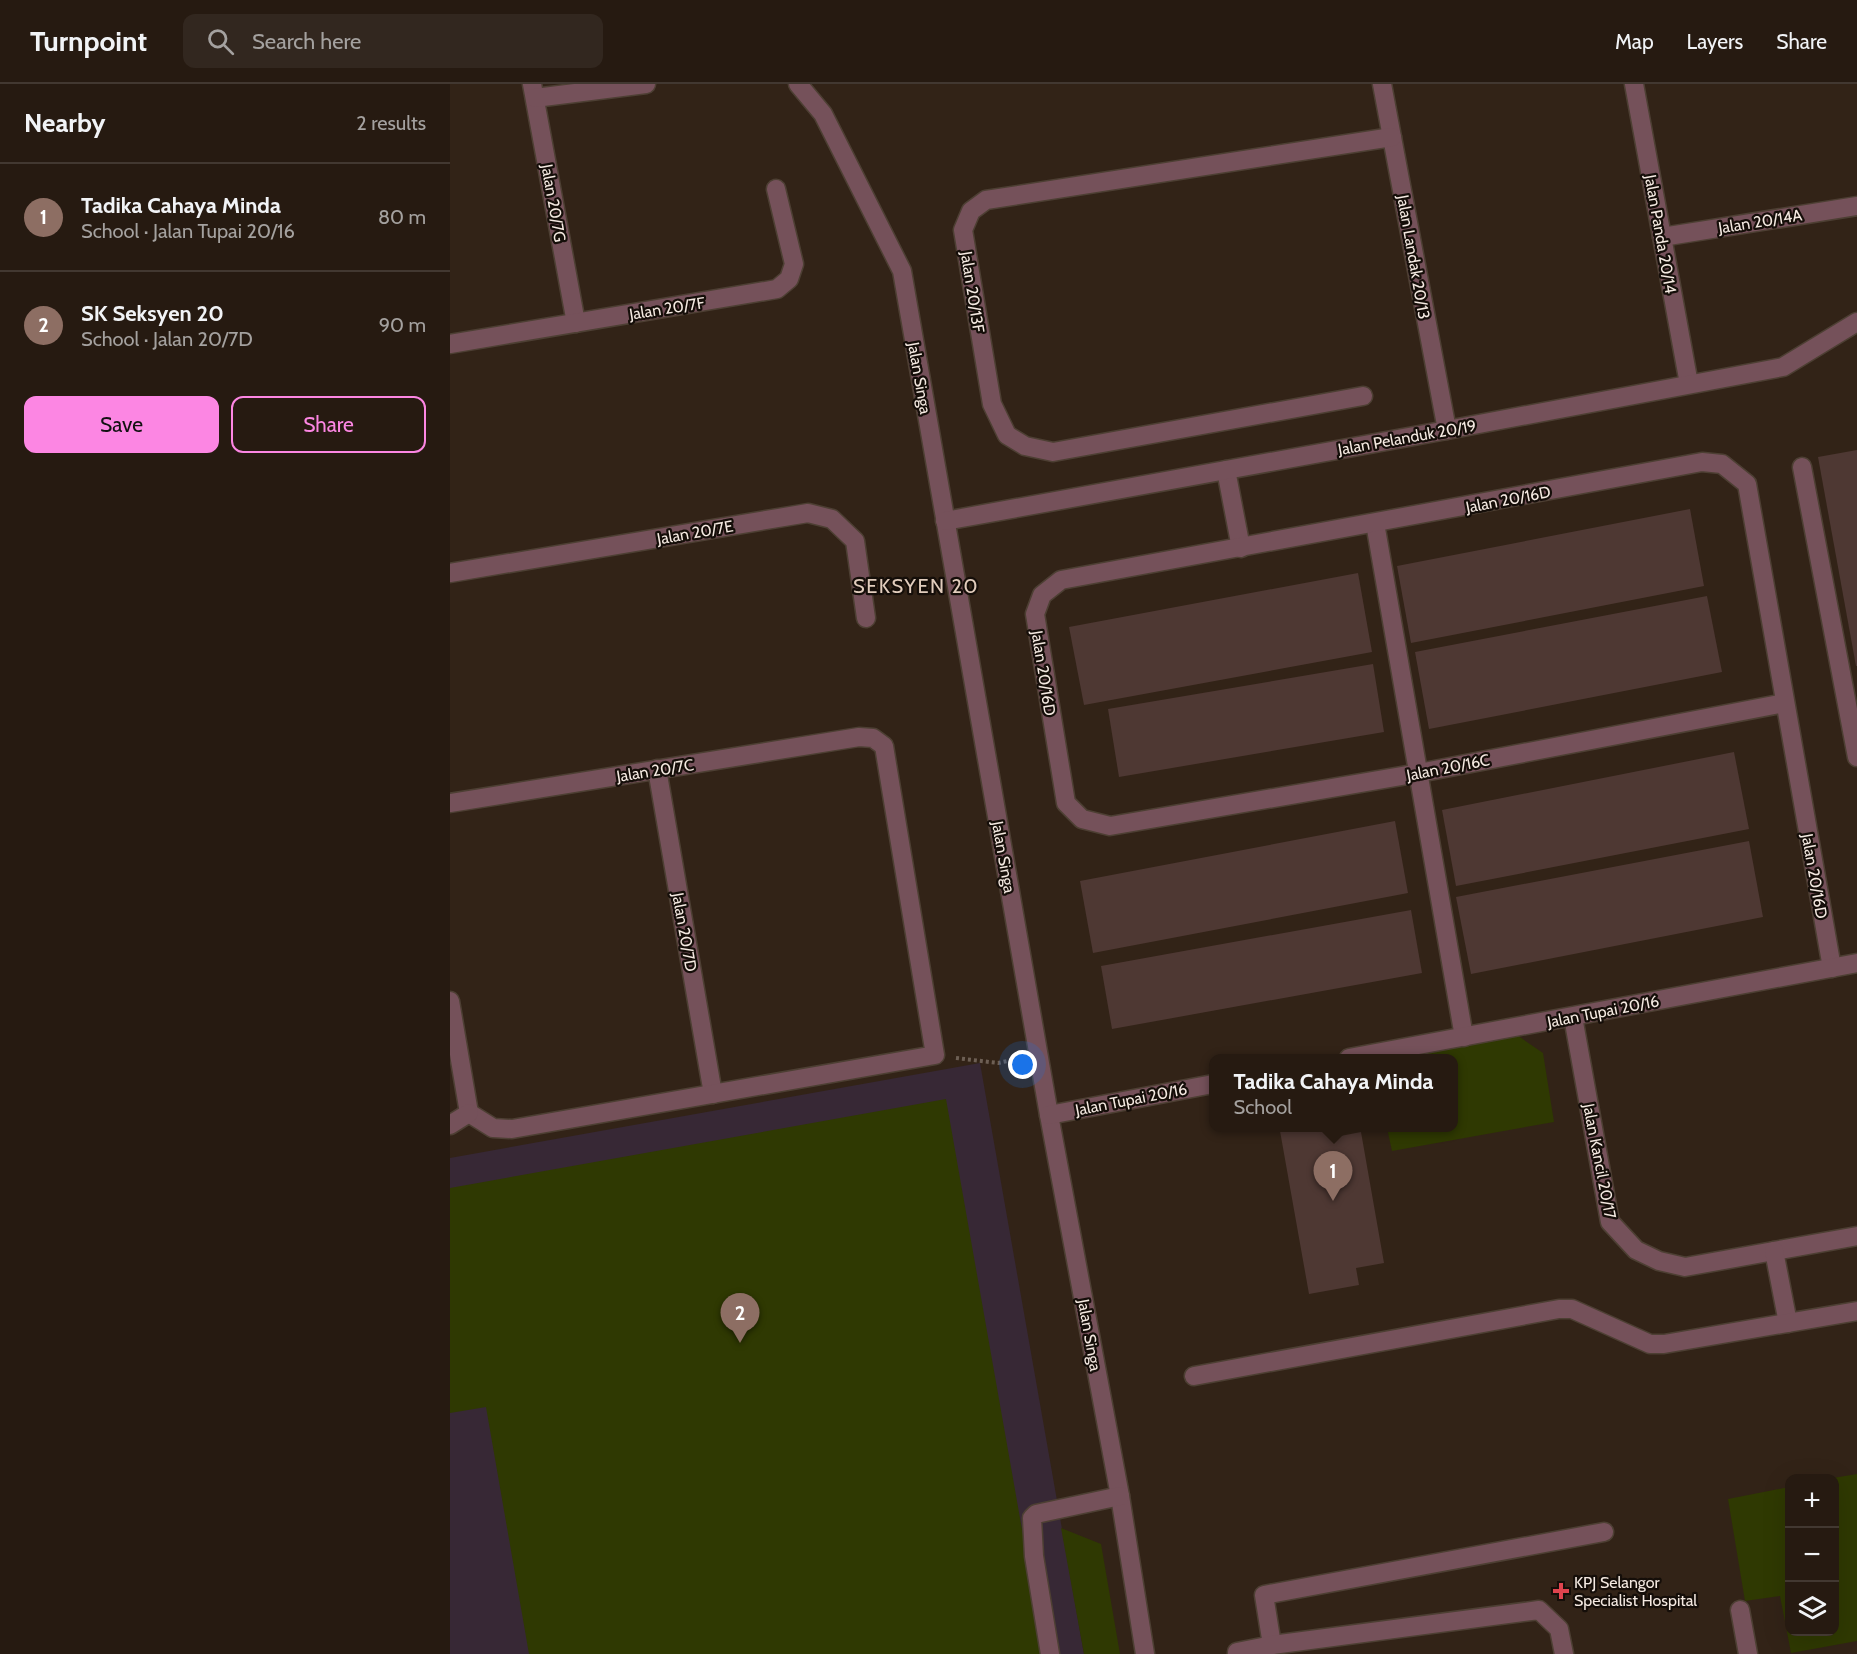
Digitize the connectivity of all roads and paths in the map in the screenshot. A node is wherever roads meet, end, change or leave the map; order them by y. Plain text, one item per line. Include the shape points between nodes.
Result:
1 (646, 84) edge
2 (798, 84) edge
3 (1382, 84) edge
4 (1634, 84) edge
5 (533, 91) edge
6 (1392, 137) junction
7 (776, 189) dead end
8 (1857, 206) edge
9 (1662, 237) junction
10 (1857, 322) edge
11 (576, 323) junction
12 (450, 344) edge
13 (1689, 384) junction
14 (1363, 396) dead end
15 (1447, 430) junction
16 (1802, 467) dead end
17 (1226, 470) junction
18 (945, 520) junction
19 (1376, 523) junction
20 (1241, 548) junction
21 (450, 573) edge
22 (866, 618) dead end
23 (1785, 703) junction
24 (1857, 757) edge
25 (657, 770) junction
26 (1419, 773) junction
27 (450, 803) edge
28 (1110, 826) joint
29 (1857, 963) edge
30 (1832, 968) junction
31 (450, 1001) edge
32 (1573, 1017) junction
33 (1464, 1037) junction
34 (1375, 1054) edge
35 (935, 1055) junction
36 (1039, 1055) junction
37 (1209, 1085) edge
38 (713, 1094) junction
39 (469, 1113) junction
40 (1049, 1115) junction
41 (450, 1125) edge
42 (1857, 1236) edge
43 (1774, 1251) junction
44 (1857, 1311) edge
45 (1788, 1323) junction
46 (1194, 1376) dead end
47 (1120, 1496) junction
48 (1604, 1532) dead end
49 (1740, 1611) dead end
50 (1272, 1645) junction
51 (1050, 1654) edge
52 (1145, 1654) edge
53 (1237, 1654) edge
54 (1564, 1654) edge
55 (1748, 1654) edge

1 - 5 street
2 - 18 street, Jalan Singa via 823,114 902,271
3 - 6 street, Jalan Landak 20/13
4 - 9 street, Jalan Panda 20/14
5 - 11 street, Jalan 20/7G
6 - 14 street, Jalan 20/13F via 986,200 971,211 963,230 992,404 1007,435 1025,446 1053,452
6 - 15 street, Jalan Landak 20/13
7 - 11 street, Jalan 20/7F via 794,264 789,279 777,289
8 - 9 street, Jalan 20/14A
9 - 13 street, Jalan Panda 20/14
10 - 13 street, Jalan Pelanduk 20/19 via 1783,367
11 - 12 street, Jalan 20/7F
13 - 15 street, Jalan Pelanduk 20/19
15 - 17 street, Jalan Pelanduk 20/19
16 - 24 street
17 - 18 street, Jalan Pelanduk 20/19
17 - 20 street
18 - 36 street, Jalan Singa
19 - 20 street, Jalan 20/16D
19 - 23 street, Jalan 20/16D via 1702,462 1722,464 1747,484
19 - 26 street
20 - 28 street, Jalan 20/16D via 1061,580 1042,595 1035,614 1066,803 1082,819
21 - 22 street, Jalan 20/7E via 808,513 832,519 855,542
23 - 26 street, Jalan 20/16C
23 - 30 street, Jalan 20/16D
25 - 27 street, Jalan 20/7C
25 - 35 street, Jalan 20/7C via 859,737 873,738 884,746
25 - 38 street, Jalan 20/7D
26 - 28 street, Jalan 20/16C
26 - 33 street
29 - 30 street, Jalan Tupai 20/16
30 - 32 street, Jalan Tupai 20/16
31 - 39 street
32 - 33 street, Jalan Tupai 20/16
32 - 43 street, Jalan Kancil 20/17 via 1610,1222 1636,1250 1685,1268
33 - 34 street, Jalan Tupai 20/16
35 - 36 path via 998,1063
35 - 38 street
36 - 40 street, Jalan Singa
37 - 40 street, Jalan Tupai 20/16
38 - 39 street via 512,1129 493,1128
39 - 41 street
40 - 47 street, Jalan Singa
42 - 43 street, Jalan Kancil 20/17
43 - 45 street
44 - 45 street
45 - 46 street via 1650,1344 1572,1309 1559,1309
47 - 51 street via 1032,1518 1034,1556
47 - 52 street, Jalan Singa
48 - 50 street via 1264,1595
49 - 55 street
50 - 53 street
50 - 54 street via 1539,1610 1559,1629

